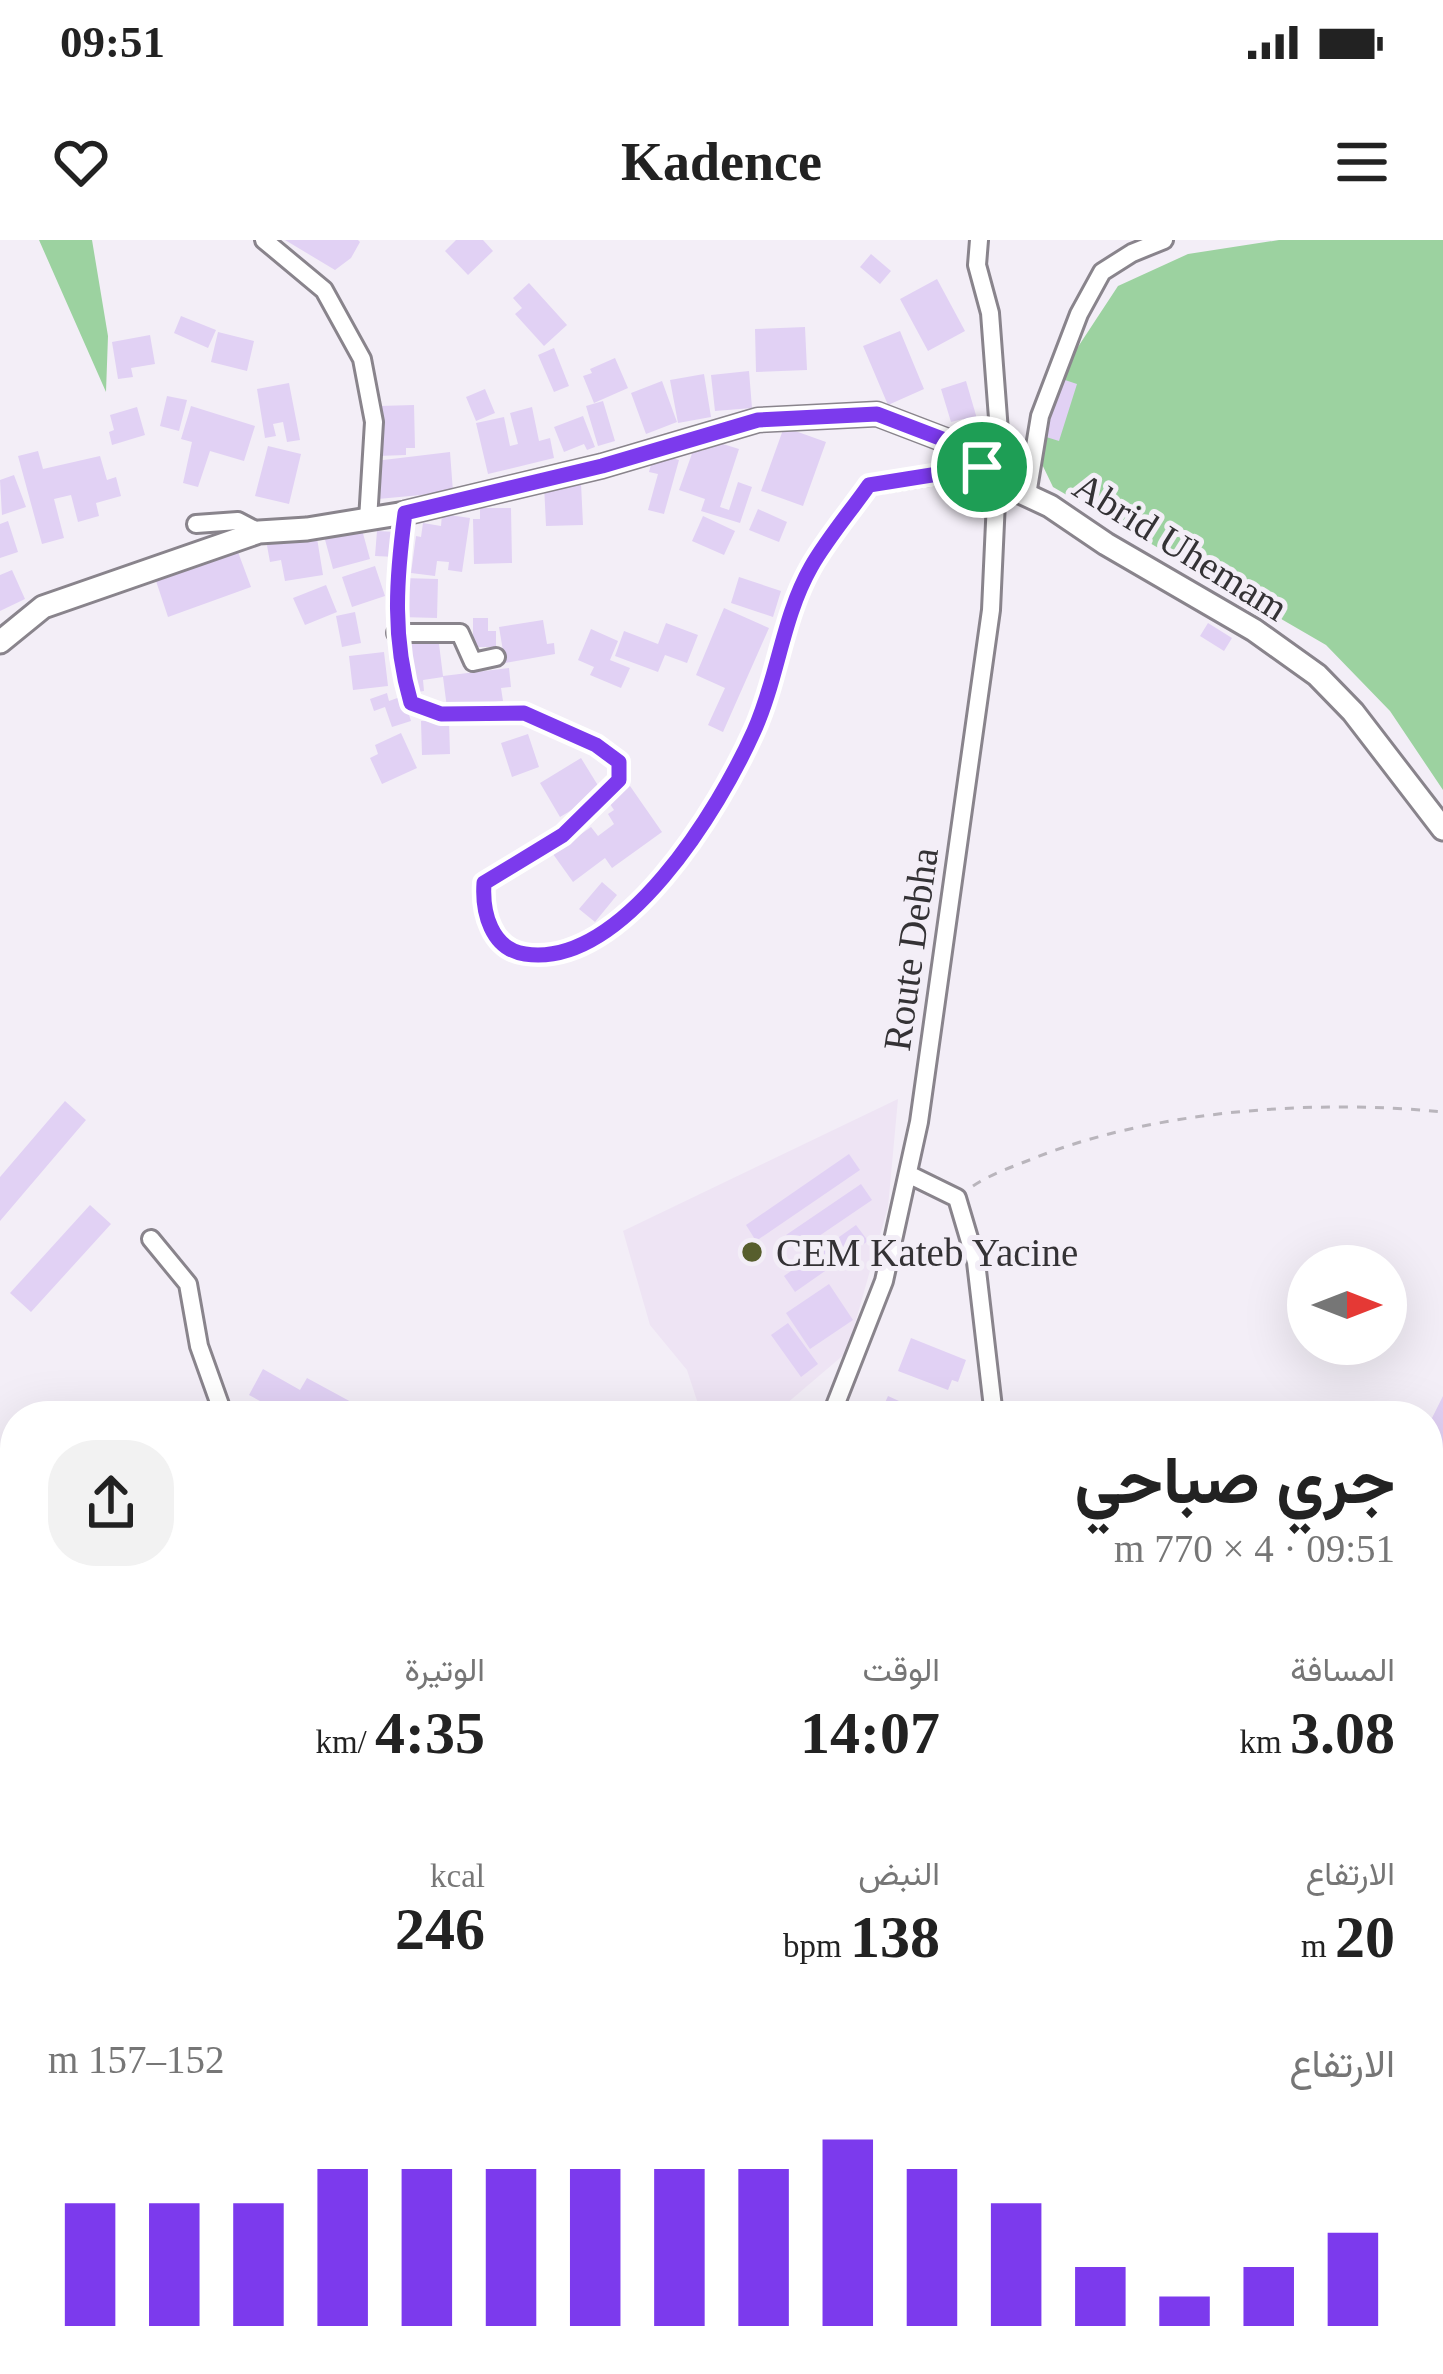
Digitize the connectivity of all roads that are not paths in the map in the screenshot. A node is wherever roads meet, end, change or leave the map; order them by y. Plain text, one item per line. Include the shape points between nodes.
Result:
1 (264, 240) edge
2 (979, 240) edge
3 (1165, 240) edge
4 (994, 477) junction
5 (1027, 495) junction
6 (405, 513) junction
7 (368, 520) junction
8 (196, 524) dead end
9 (259, 532) junction
10 (396, 634) junction
11 (0, 642) edge
12 (496, 656) dead end
13 (1443, 829) edge
14 (908, 1174) junction
15 (152, 1239) dead end
16 (219, 1401) edge
17 (837, 1401) edge
18 (992, 1401) edge

1 - 7 street via 324,290 362,359 374,422
2 - 4 street, Route Debha via 990,313
3 - 5 street via 1102,272 1079,314 1040,416
4 - 5 street, Abrid Uhemam
4 - 6 street, Abrid Uhemam via 945,440 877,414 758,420
4 - 10 street via 869,485 810,569 753,734 674,863 634,910 595,938 552,954 520,954 494,935 482,908 484,883 563,835 619,780 619,762 524,713 441,714 411,703
4 - 14 street, Route Debha via 991,610
5 - 13 street, Abrid Uhemam via 1317,675
6 - 7 street, Abrid Uhemam
6 - 10 street
7 - 9 street, Abrid Uhemam
8 - 9 street via 238,521
9 - 11 street, Abrid Uhemam via 44,608
10 - 12 street via 460,633 472,662
14 - 17 street, Route Debha via 884,1281
14 - 18 street via 957,1198 976,1262
15 - 16 street via 188,1284

